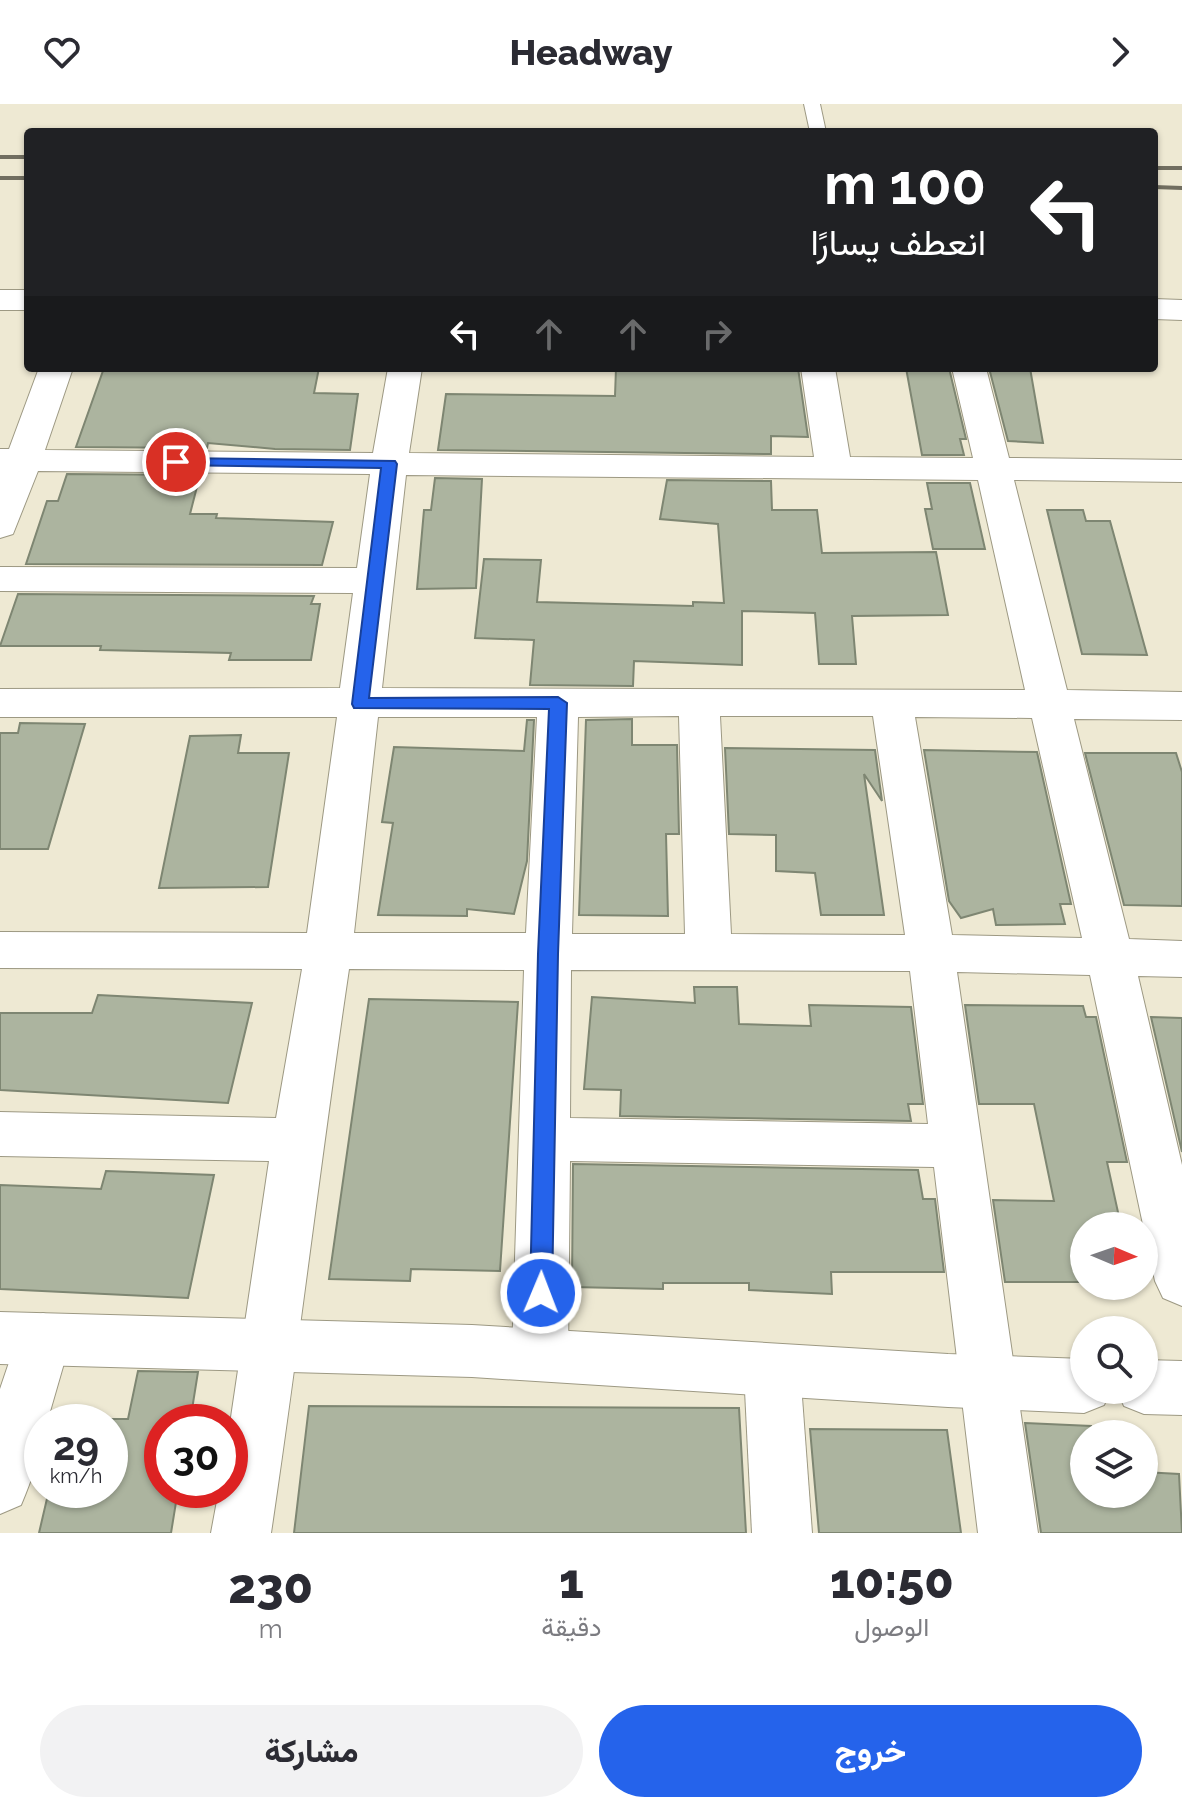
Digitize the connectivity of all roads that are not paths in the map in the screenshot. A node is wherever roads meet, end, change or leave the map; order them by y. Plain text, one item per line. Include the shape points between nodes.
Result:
1 (812, 104) edge
2 (817, 128) edge
3 (0, 300) edge
4 (24, 300) edge
5 (1158, 309) edge
6 (1182, 310) edge
7 (54, 372) edge
8 (404, 372) edge
9 (819, 372) edge
10 (970, 372) edge
11 (12, 460) edge
12 (389, 464) junction
13 (834, 468) junction
14 (993, 469) junction
15 (1182, 471) edge
16 (0, 526) edge
17 (0, 579) edge
18 (375, 581) junction
19 (892, 702) junction
20 (0, 703) edge
21 (558, 703) junction
22 (1050, 703) junction
23 (360, 704) junction
24 (699, 704) junction
25 (1182, 706) edge
26 (0, 950) edge
27 (328, 953) junction
28 (931, 953) junction
29 (548, 954) junction
30 (709, 954) junction
31 (1110, 957) junction
32 (1182, 959) edge
33 (0, 1134) edge
34 (544, 1139) junction
35 (298, 1140) junction
36 (956, 1146) junction
37 (1182, 1281) edge
38 (21, 1339) edge
39 (272, 1343) junction
40 (540, 1355) junction
41 (772, 1370) junction
42 (987, 1384) junction
43 (1070, 1386) edge
44 (1158, 1387) edge
45 (1182, 1388) edge
46 (0, 1485) edge
47 (241, 1533) edge
48 (782, 1533) edge
49 (1008, 1533) edge

1 - 2 lane
3 - 4 street
5 - 6 street
7 - 11 street
8 - 12 street
9 - 13 street
10 - 14 street
11 - 12 street
11 - 16 street
12 - 13 street
12 - 18 street
13 - 14 street
14 - 15 street
14 - 22 street
17 - 18 street
18 - 23 street
19 - 22 street
19 - 24 street
19 - 28 street
20 - 23 street
21 - 23 street
21 - 24 street
21 - 29 street
22 - 25 street
22 - 31 street
23 - 27 street
24 - 30 street
26 - 27 street
27 - 29 street
27 - 35 street
28 - 30 street
28 - 31 street
28 - 36 street
29 - 30 street
29 - 34 street
31 - 32 street
31 - 37 street
33 - 35 street
34 - 36 street
34 - 40 street
35 - 39 street
36 - 42 street
38 - 39 street
38 - 46 street
39 - 40 street
39 - 47 street
40 - 41 street
41 - 42 street
41 - 48 street
42 - 43 street
42 - 49 street
44 - 45 street

